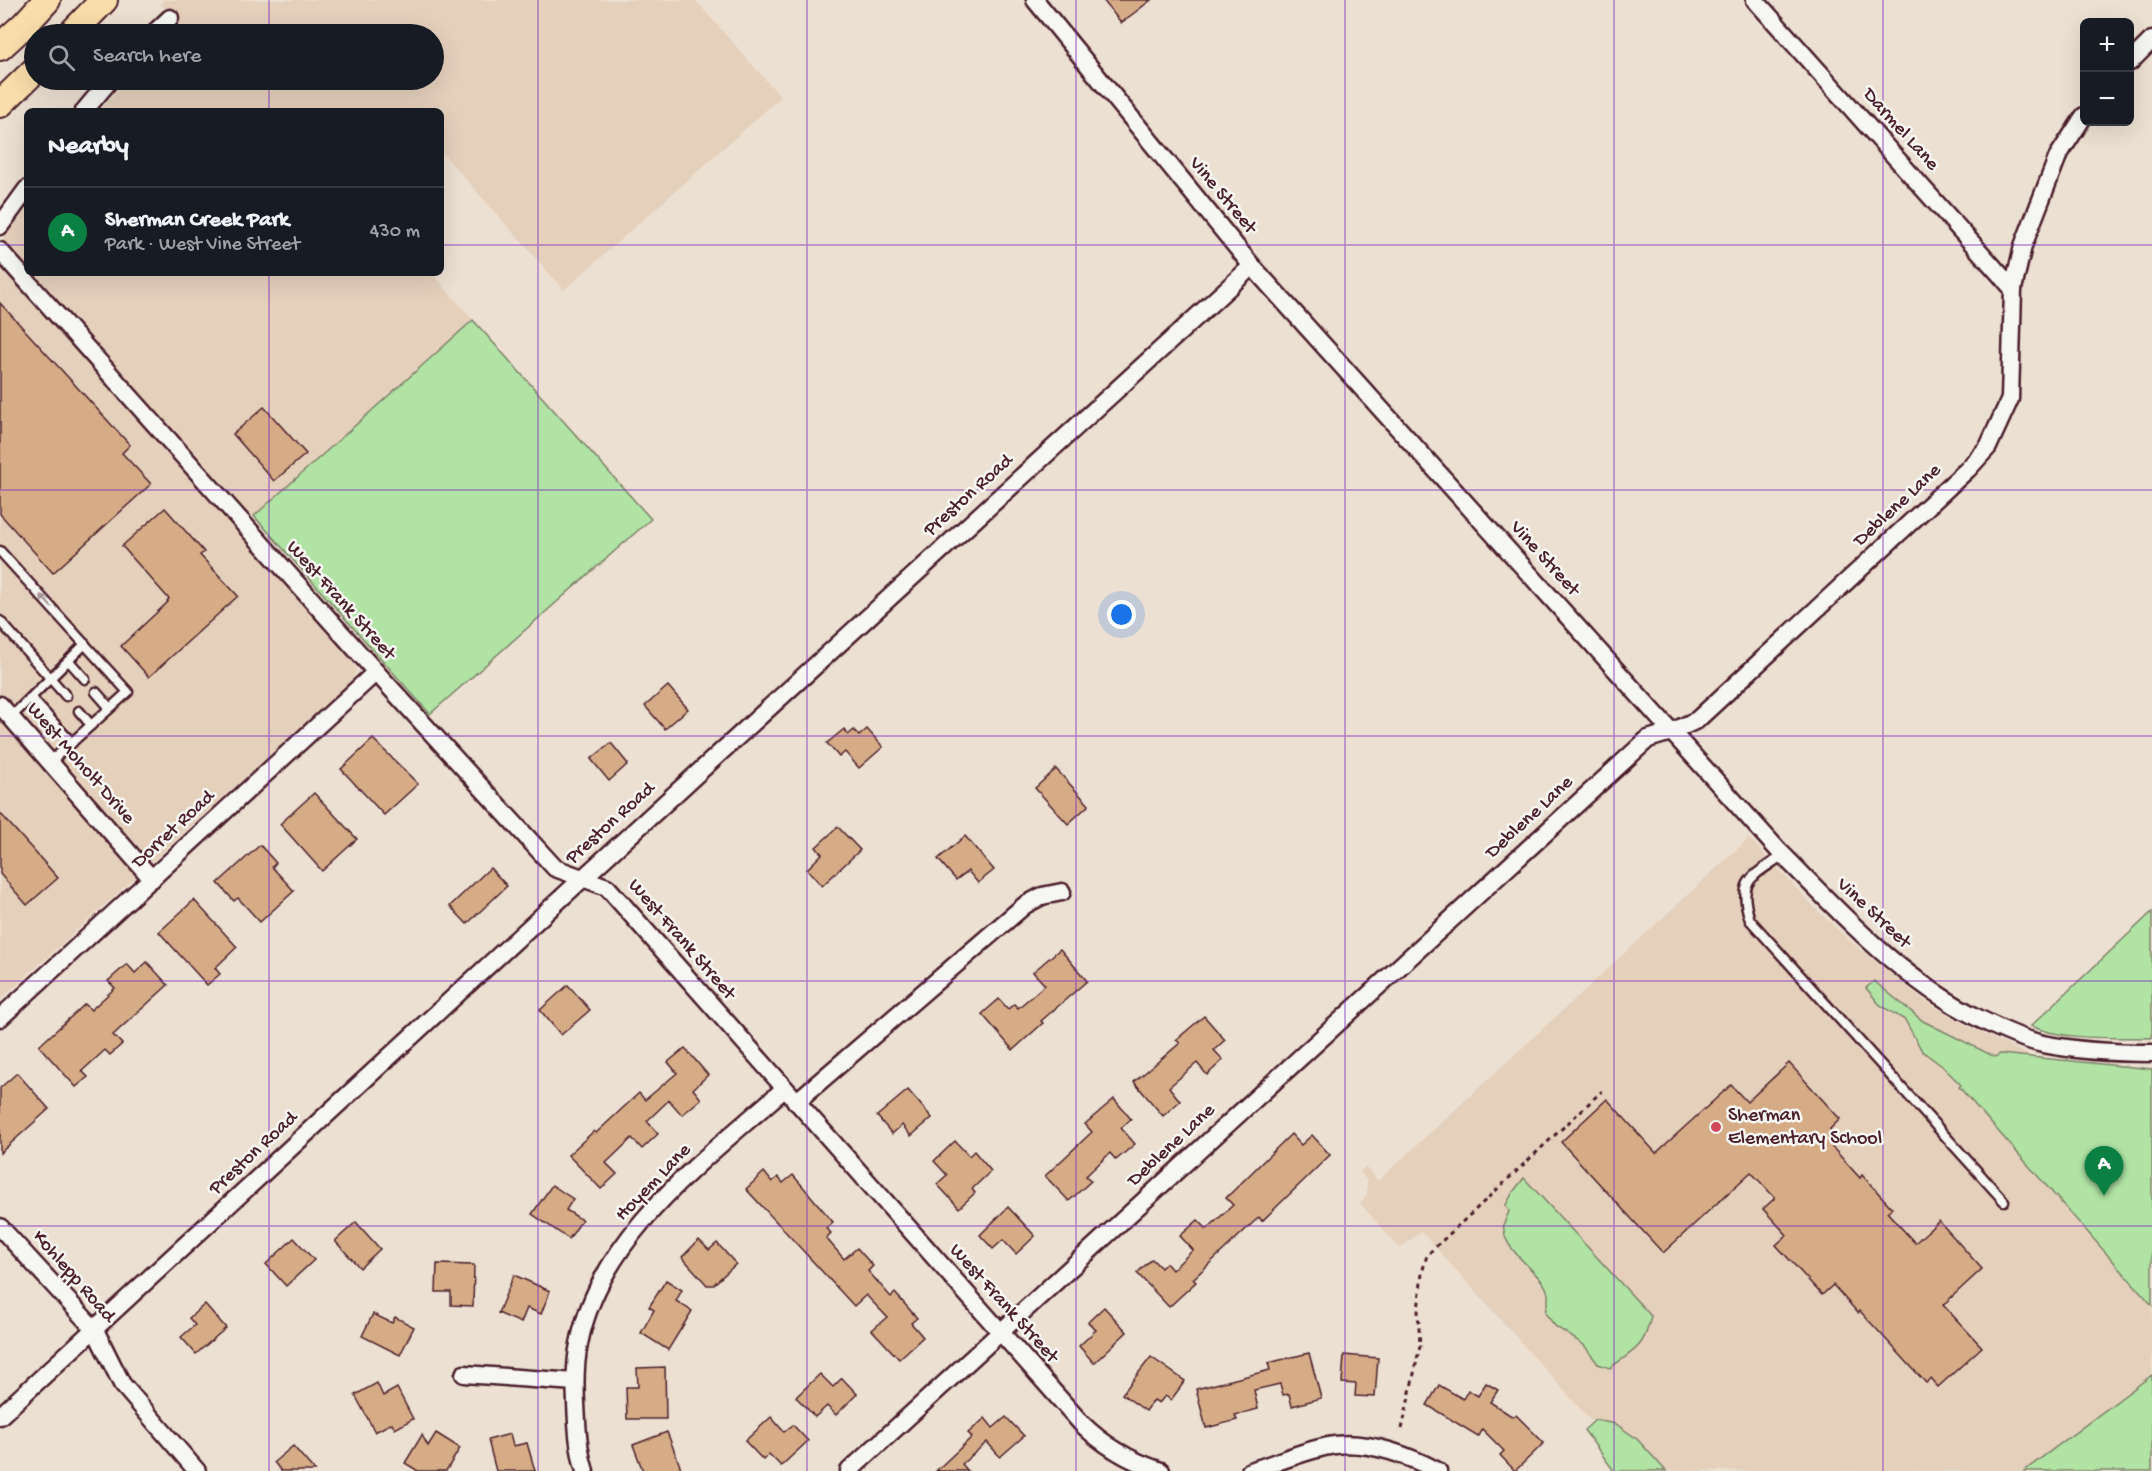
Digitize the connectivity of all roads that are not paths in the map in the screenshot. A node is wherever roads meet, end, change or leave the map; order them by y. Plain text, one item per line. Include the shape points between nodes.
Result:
1 (47, 0) edge
2 (104, 0) edge
3 (1035, 0) edge
4 (1755, 0) edge
5 (170, 18) dead end
6 (25, 24) edge
7 (81, 24) edge
8 (164, 24) edge
9 (24, 25) edge
10 (2152, 40) edge
11 (0, 47) edge
12 (2134, 58) edge
13 (24, 81) edge
14 (102, 90) edge
15 (0, 104) edge
16 (87, 108) edge
17 (2080, 123) edge
18 (24, 193) edge
19 (0, 226) edge
20 (0, 251) edge
21 (1252, 266) junction
22 (2013, 289) junction
23 (0, 551) edge
24 (0, 621) edge
25 (85, 645) junction
26 (69, 661) junction
27 (376, 672) junction
28 (51, 678) junction
29 (85, 679) dead end
30 (96, 692) dead end
31 (66, 696) dead end
32 (31, 698) junction
33 (110, 708) junction
34 (5, 711) edge
35 (79, 711) dead end
36 (91, 725) junction
37 (1671, 732) junction
38 (72, 743) junction
39 (50, 762) junction
40 (1783, 855) junction
41 (152, 879) junction
42 (582, 879) junction
43 (1062, 892) dead end
44 (0, 1018) edge
45 (2152, 1053) edge
46 (784, 1089) junction
47 (796, 1102) junction
48 (2004, 1201) dead end
49 (0, 1227) edge
50 (95, 1330) junction
51 (1001, 1332) junction
52 (464, 1374) dead end
53 (575, 1382) junction
54 (0, 1416) edge
55 (197, 1471) edge
56 (585, 1471) edge
57 (849, 1471) edge
58 (1161, 1471) edge
59 (1250, 1471) edge
60 (1438, 1471) edge

1 - 6 main road
2 - 7 main road
3 - 21 street, Vine Street
4 - 22 street, Darmel Lane
5 - 8 street
9 - 11 main road
10 - 12 street
13 - 15 main road
14 - 16 street
17 - 22 street, Deblene Lane via 2058,156 2023,246
18 - 19 street
20 - 27 street, West Frank Street
21 - 37 street, Vine Street
21 - 42 street, Preston Road
22 - 37 street, Deblene Lane via 2010,399 1988,447 1697,720
25 -> 23 lane
24 - 28 lane
25 - 26 lane
25 - 33 lane via 128,692
26 - 28 lane
26 - 29 lane
27 - 41 street, Dorret Road
27 - 42 street, West Frank Street via 555,868
28 - 31 lane
28 - 32 lane
30 - 33 lane
32 - 34 lane
32 - 38 lane
33 - 36 lane
34 - 39 street, West Moholt Drive
35 - 36 lane
36 - 38 lane
37 - 40 street, Vine Street
37 - 51 street, Deblene Lane via 1648,739
38 - 39 lane
39 - 41 street, West Moholt Drive
40 - 45 street, Vine Street via 1874,946 1962,1010 2000,1030 2043,1044
40 - 48 lane via 1744,888 1750,920
41 - 44 street, Dorret Road
42 - 46 street, West Frank Street via 606,887
42 - 50 street, Preston Road
43 - 47 street via 1025,905
46 - 47 street, West Frank Street
46 - 53 street, Hoyem Lane via 639,1224 591,1304 579,1344
47 - 51 street, West Frank Street
49 - 50 street, Kohlepp Road
50 - 54 street, Preston Road
50 - 55 street, Kohlepp Road via 122,1384
51 - 57 street, Deblene Lane
51 - 58 street, West Frank Street via 1096,1438 1118,1453
52 - 53 street
53 - 56 street, Hoyem Lane via 577,1427
59 - 60 street via 1336,1445 1389,1451

